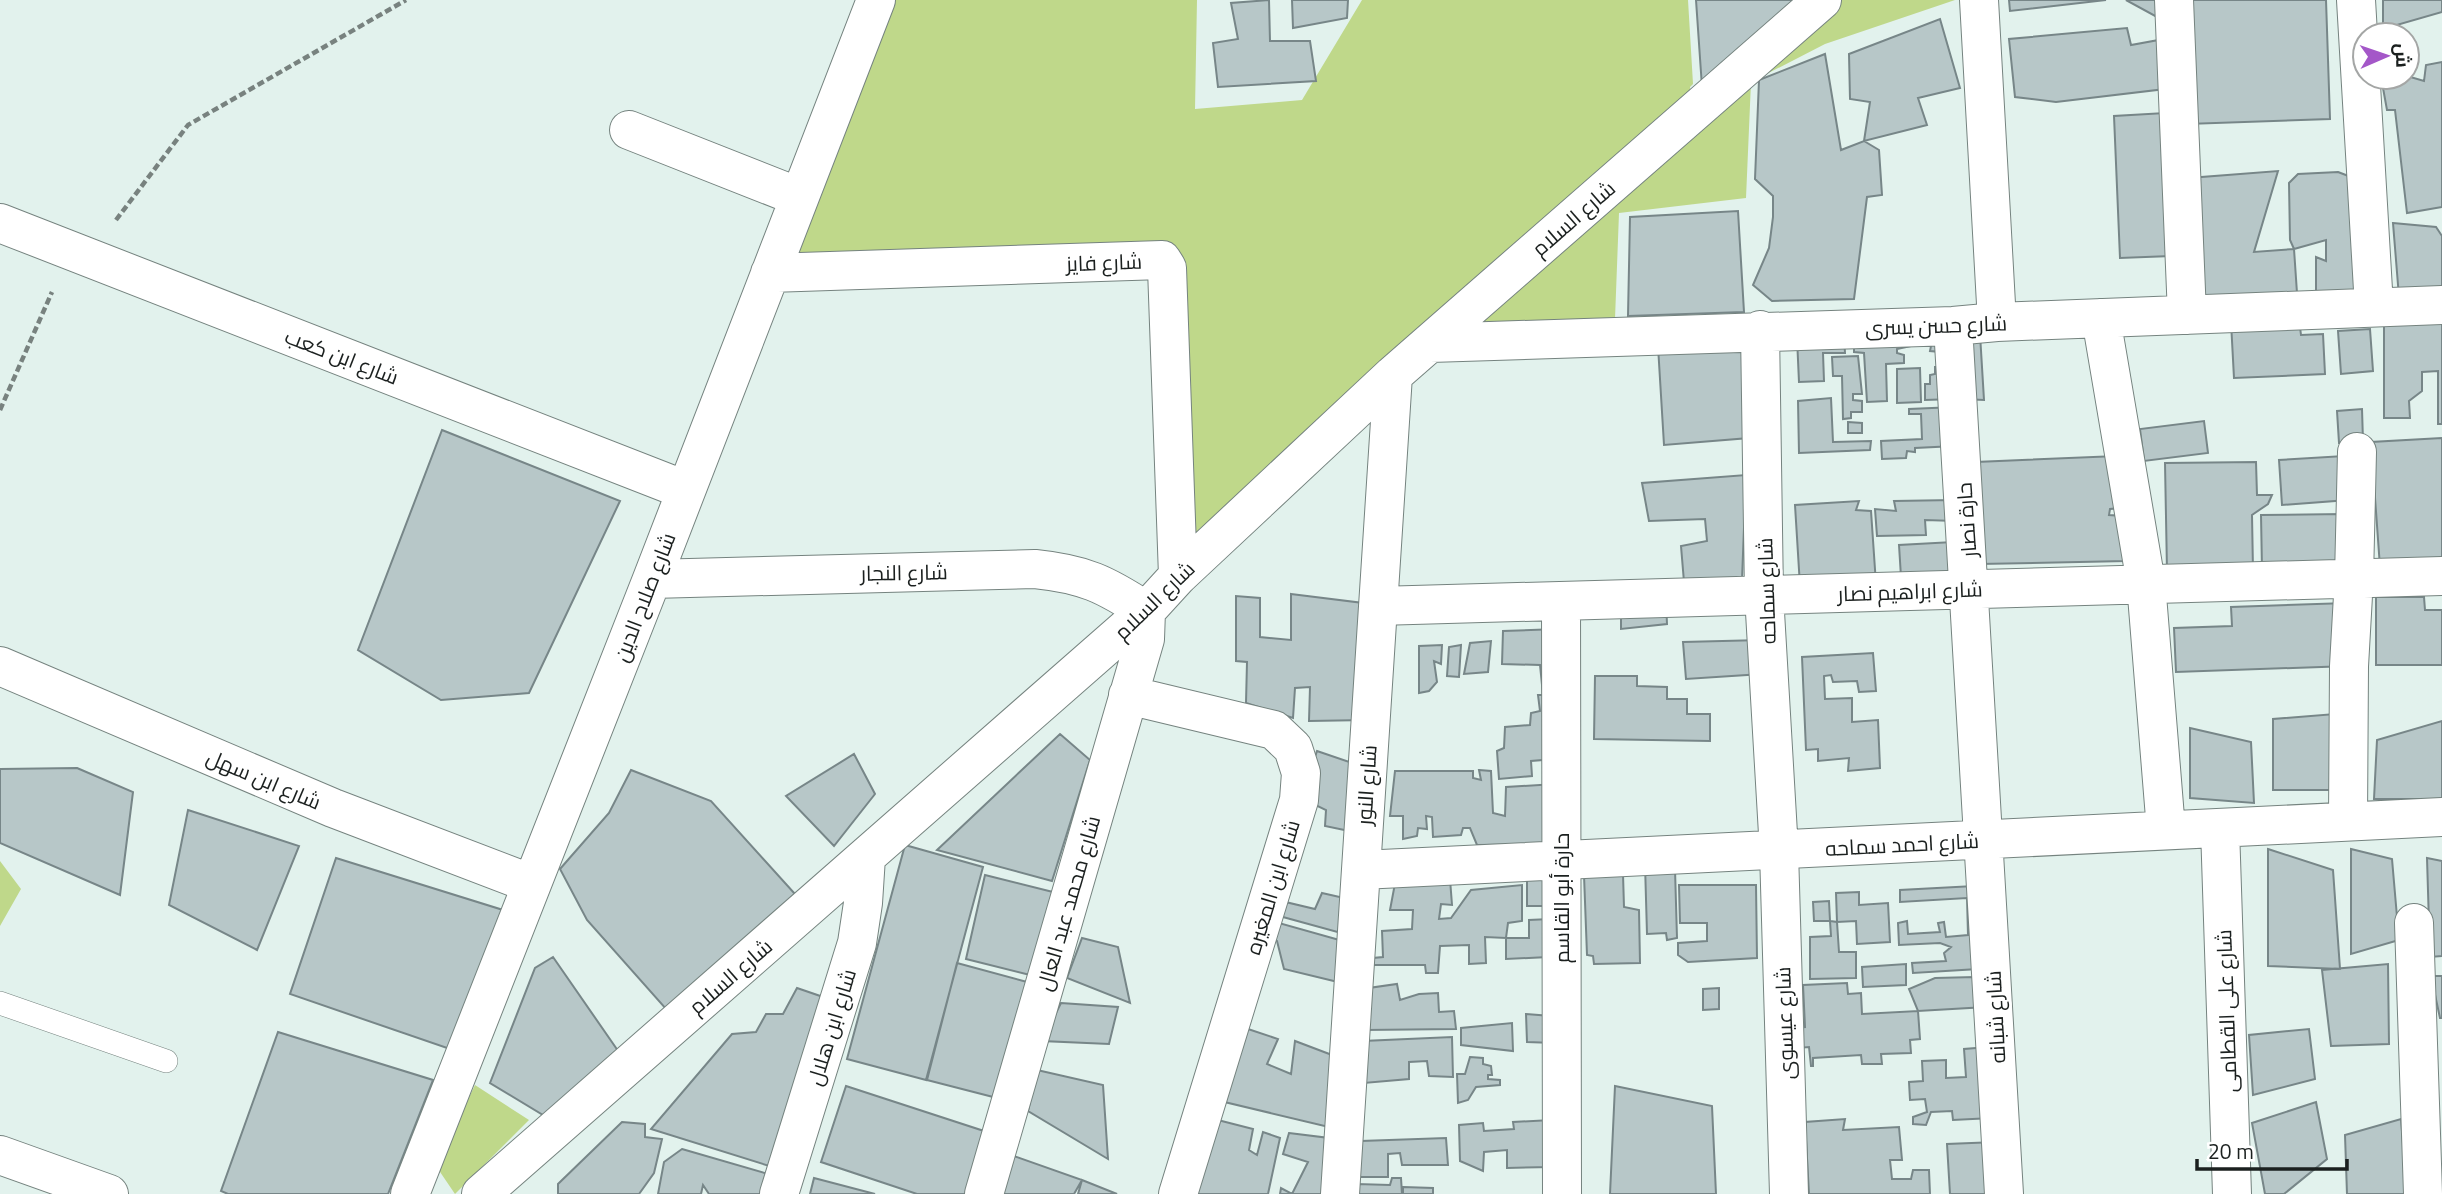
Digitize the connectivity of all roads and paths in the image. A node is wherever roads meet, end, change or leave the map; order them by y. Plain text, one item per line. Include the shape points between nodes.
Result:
1 (406, 0) edge
2 (876, 0) edge
3 (1822, 0) edge
4 (1979, 0) edge
5 (2174, 0) edge
6 (2356, 0) edge
7 (629, 130) dead end
8 (799, 197) junction
9 (0, 223) edge
10 (79, 253) junction
11 (770, 273) junction
12 (2442, 305) edge
13 (2374, 307) junction
14 (2187, 315) junction
15 (2101, 318) junction
16 (1997, 322) junction
17 (1953, 326) junction
18 (1760, 330) junction
19 (1430, 342) junction
20 (1393, 375) junction
21 (0, 410) edge
22 (2357, 452) dead end
23 (685, 490) junction
24 (1178, 576) junction
25 (2442, 576) edge
26 (2354, 578) junction
27 (652, 579) junction
28 (2146, 583) junction
29 (1970, 589) junction
30 (1764, 595) junction
31 (1561, 601) junction
32 (1378, 606) junction
33 (1146, 611) junction
34 (0, 666) edge
35 (1128, 695) junction
36 (2442, 817) edge
37 (2348, 821) junction
38 (2220, 828) junction
39 (2166, 830) junction
40 (1985, 840) junction
41 (1779, 851) junction
42 (866, 857) junction
43 (1561, 862) junction
44 (1361, 870) junction
45 (532, 884) junction
46 (2414, 923) dead end
47 (0, 1003) edge
48 (166, 1061) dead end
49 (0, 1154) edge
50 (109, 1194) edge
51 (410, 1194) edge
52 (481, 1194) edge
53 (779, 1194) edge
54 (984, 1194) edge
55 (1178, 1194) edge
56 (1340, 1194) edge
57 (1562, 1194) edge
58 (1789, 1194) edge
59 (2004, 1194) edge
60 (2232, 1194) edge
61 (2423, 1194) edge

1 - 10 path via 188,125
2 - 8 street, شارع صلاح الدين
3 - 19 street, شارع السلام
4 - 16 street
5 - 14 street
6 - 13 street
7 - 8 street
8 - 11 street, شارع صلاح الدين
9 - 10 street, شارع ابن كعب
10 - 21 path
10 - 23 street, شارع ابن كعب
11 - 23 street, شارع صلاح الدين
11 - 24 street, شارع فايز via 1162,260 1167,268
12 - 13 street, شارع حسن يسرى
13 - 14 street, شارع حسن يسرى
14 - 15 street, شارع حسن يسرى
15 - 16 street, شارع حسن يسرى
15 - 28 street
16 - 17 street, شارع حسن يسرى
17 - 18 street, شارع حسن يسرى
17 - 29 street, حارة نصار
18 - 19 street, شارع حسن يسرى
18 - 30 street, شارع سماحه
19 - 20 street, شارع السلام
20 - 24 street, شارع السلام
20 - 32 street, شارع النور
22 - 26 street
23 - 27 street, شارع صلاح الدين
24 - 33 street, شارع السلام
25 - 26 street, شارع ابراهيم نصار
26 - 28 street, شارع ابراهيم نصار
26 - 37 street
27 - 33 street, شارع النجار via 1035,569 1068,572 1108,587
27 - 45 street, شارع صلاح الدين
28 - 29 street, شارع ابراهيم نصار
28 - 39 street
29 - 30 street, شارع ابراهيم نصار
29 - 40 street, حارة نصار
30 - 31 street, شارع ابراهيم نصار
30 - 41 street, شارع سماحه
31 - 32 street, شارع ابراهيم نصار
31 - 43 street, حارة أبو القاسم
32 - 44 street, شارع النور
33 - 35 street, شارع محمد عبد العال via 1144,639
33 - 42 street, شارع السلام
34 - 45 street, شارع ابن سهل via 333,808
35 - 54 street, شارع محمد عبد العال
35 - 55 street, شارع ابن المغيره via 1274,730 1293,748 1301,773 1299,800
36 - 37 street, شارع احمد سماحه
37 - 38 street, شارع احمد سماحه
38 - 39 street, شارع احمد سماحه
38 - 60 street, شارع على القطامى
39 - 40 street, شارع احمد سماحه
40 - 41 street, شارع احمد سماحه
40 - 59 street, شارع شبانه
41 - 43 street, شارع احمد سماحه
41 - 58 street, شارع عيسوى
42 - 52 street, شارع السلام
42 - 53 street, شارع ابن هلال via 857,943
43 - 44 street, شارع احمد سماحه
43 - 57 street, حارة أبو القاسم
44 - 56 street, شارع النور
45 - 51 street, شارع صلاح الدين
46 - 61 street
47 - 48 lane
49 - 50 street

